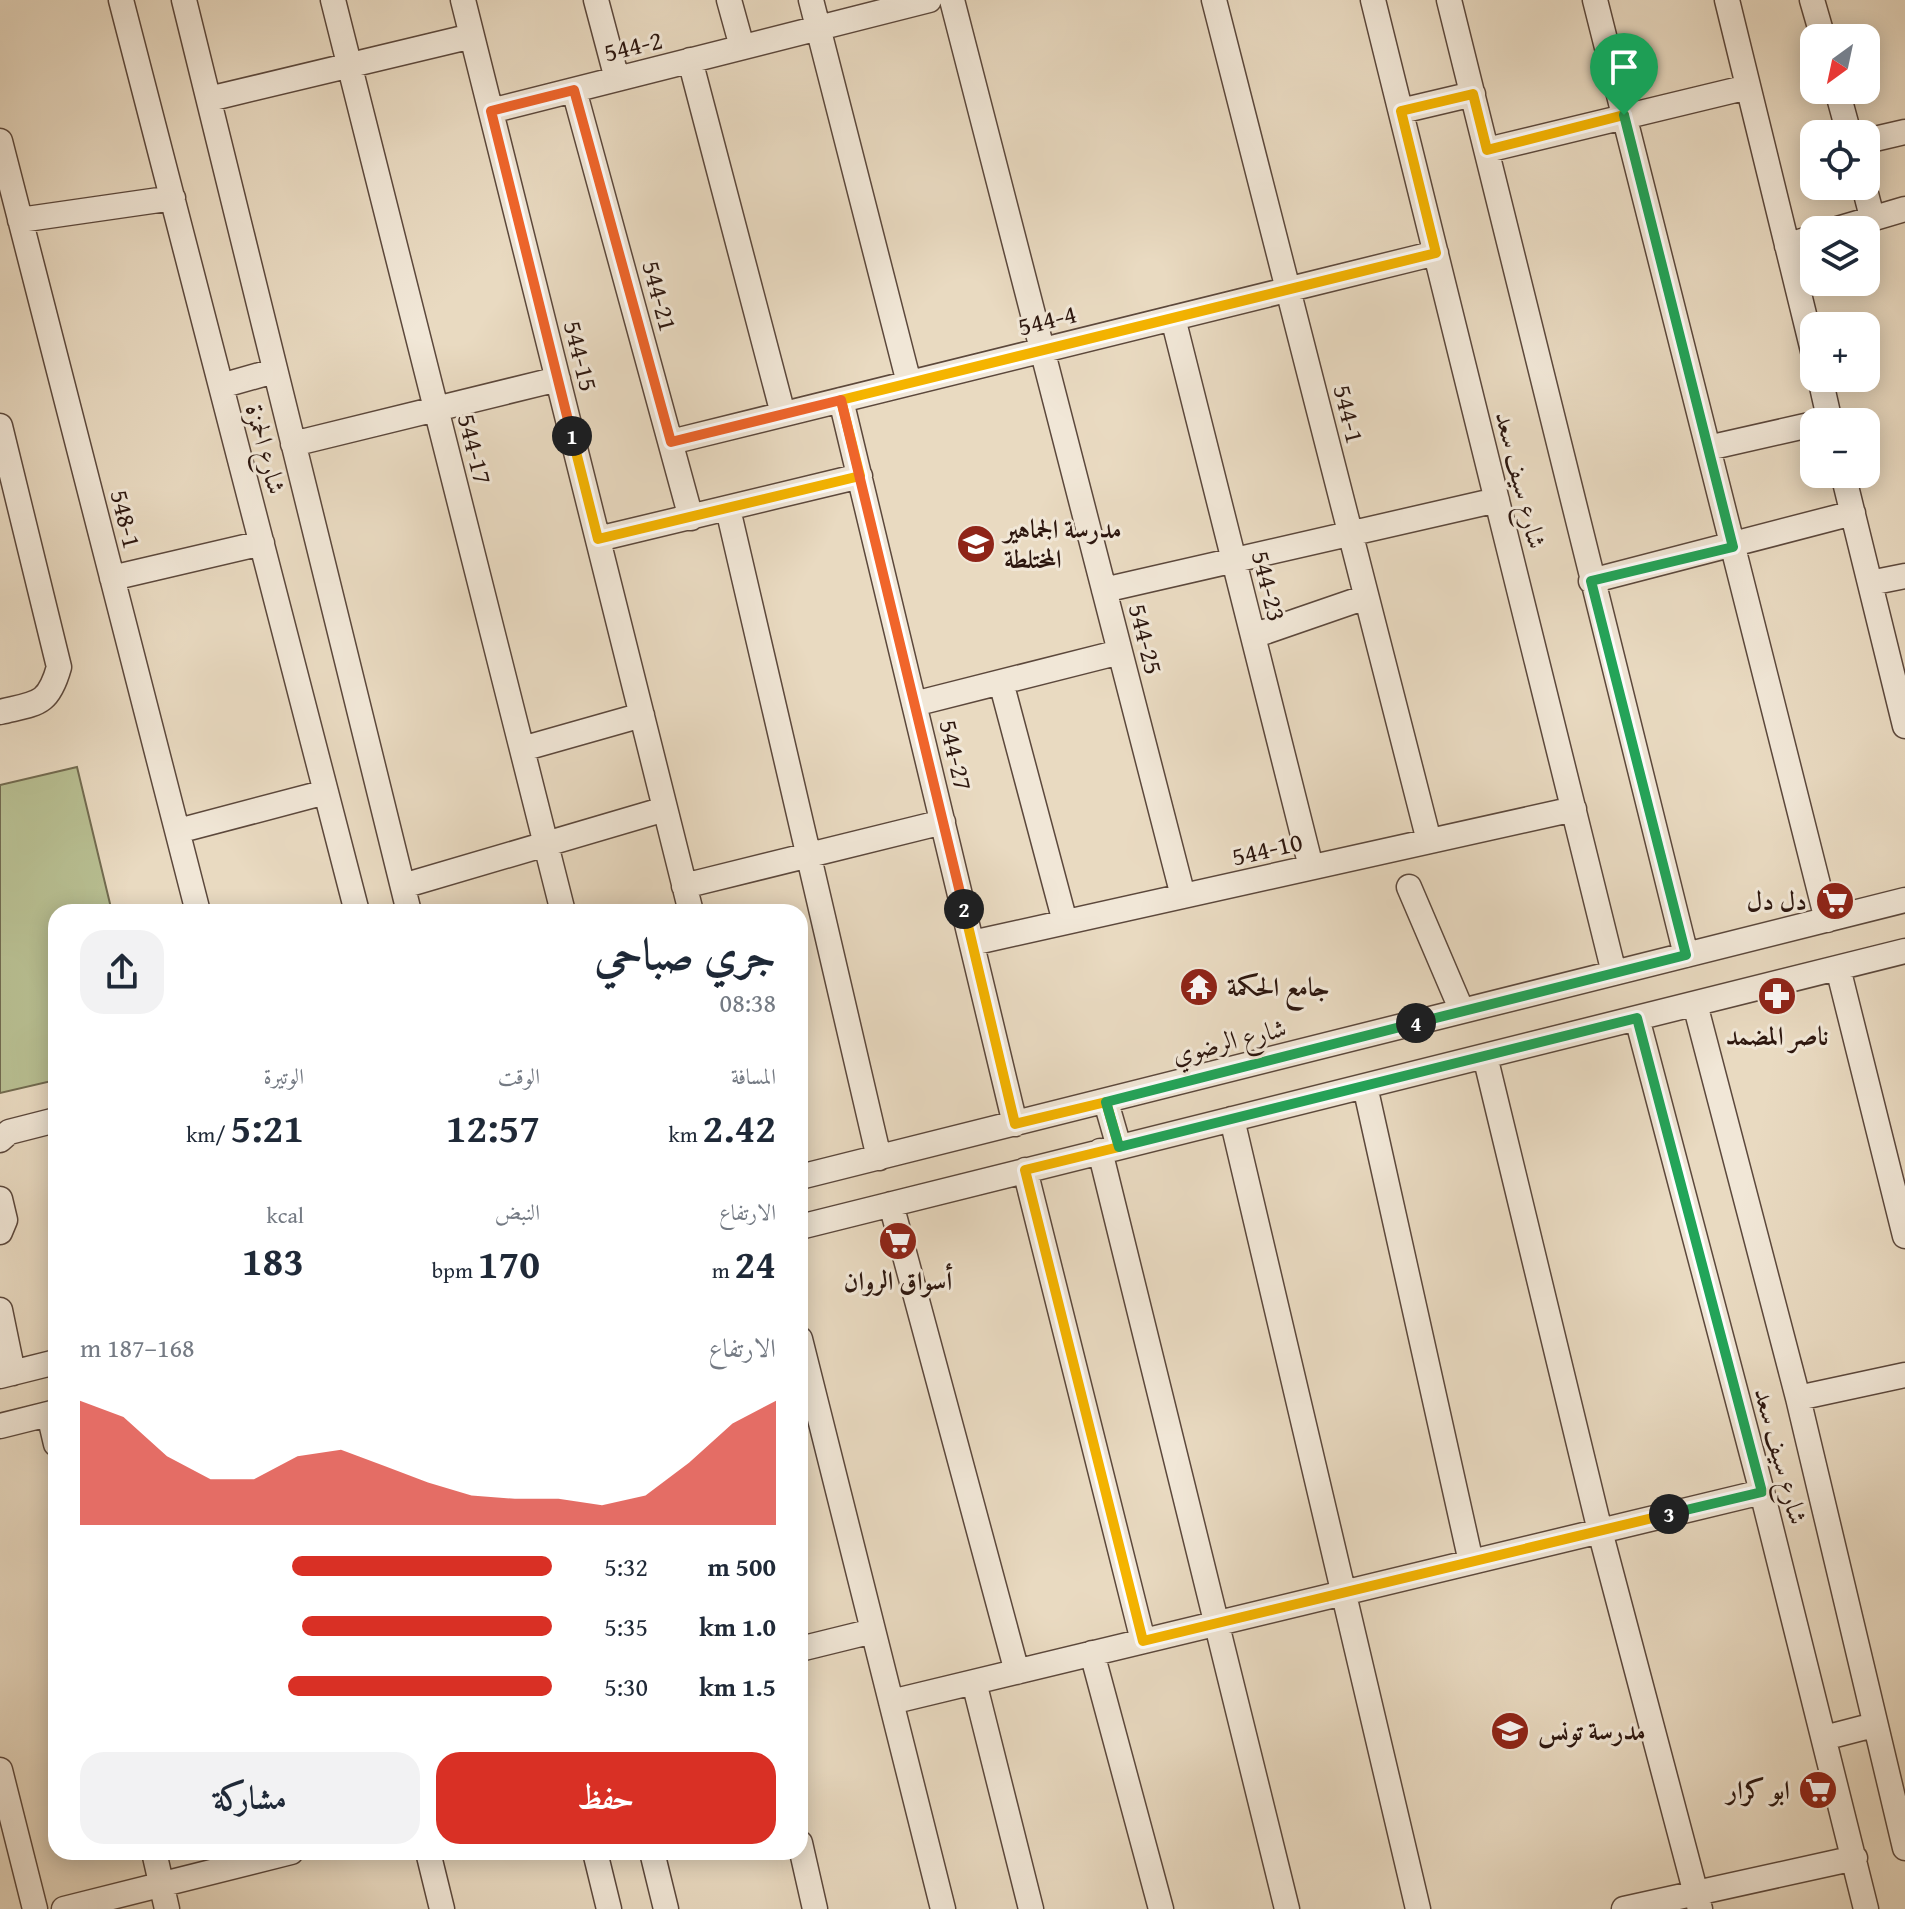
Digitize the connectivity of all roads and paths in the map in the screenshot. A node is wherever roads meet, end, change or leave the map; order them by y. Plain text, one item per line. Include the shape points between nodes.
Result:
1 (121, 0) edge
2 (184, 0) edge
3 (333, 0) edge
4 (463, 0) edge
5 (596, 0) edge
6 (729, 0) edge
7 (811, 0) edge
8 (929, 0) edge
9 (952, 0) edge
10 (1214, 0) edge
11 (1373, 0) edge
12 (1449, 0) edge
13 (1595, 0) edge
14 (1727, 0) edge
15 (1812, 0) edge
16 (1819, 24) edge
17 (819, 28) junction
18 (472, 36) junction
19 (742, 47) junction
20 (690, 60) junction
21 (349, 66) junction
22 (617, 79) junction
23 (1748, 87) junction
24 (574, 90) junction
25 (1473, 94) junction
26 (209, 99) junction
27 (491, 111) junction
28 (1401, 111) junction
29 (1624, 115) junction
30 (1905, 132) edge
31 (1880, 138) edge
32 (0, 141) edge
33 (1487, 150) junction
34 (173, 198) junction
35 (1905, 209) edge
36 (1876, 216) edge
37 (20, 220) junction
38 (1800, 242) edge
39 (1787, 246) junction
40 (1436, 253) junction
41 (1288, 290) junction
42 (1803, 312) edge
43 (1173, 318) junction
44 (1043, 350) junction
45 (274, 371) junction
46 (558, 379) junction
47 (909, 383) junction
48 (221, 386) junction
49 (841, 400) junction
50 (436, 410) junction
51 (783, 414) junction
52 (0, 426) edge
53 (1800, 427) edge
54 (671, 442) junction
55 (293, 444) junction
56 (1708, 448) junction
57 (860, 476) junction
58 (1847, 488) edge
59 (1497, 500) junction
60 (728, 509) junction
61 (1853, 513) junction
62 (691, 518) junction
63 (1350, 534) junction
64 (598, 539) junction
65 (262, 543) junction
66 (1733, 547) junction
67 (1234, 560) junction
68 (1905, 576) edge
69 (112, 578) junction
70 (1591, 581) junction
71 (1870, 583) junction
72 (1104, 590) junction
73 (1366, 597) junction
74 (1253, 636) junction
75 (1120, 652) junction
76 (1001, 682) junction
77 (914, 704) junction
78 (0, 712) edge
79 (642, 715) junction
80 (1905, 726) edge
81 (522, 749) junction
82 (326, 792) junction
83 (665, 809) junction
84 (1574, 809) junction
85 (943, 822) junction
86 (178, 831) junction
87 (1429, 841) junction
88 (546, 845) junction
89 (809, 855) junction
90 (1311, 867) junction
91 (403, 886) junction
92 (684, 886) junction
93 (1409, 887) dead end
94 (1183, 896) junction
95 (1905, 900) edge
96 (196, 904) edge
97 (355, 904) edge
98 (407, 904) edge
99 (561, 904) edge
100 (689, 904) edge
101 (1827, 920) junction
102 (1065, 922) junction
103 (972, 943) junction
104 (1905, 951) edge
105 (1686, 955) junction
106 (1838, 968) junction
107 (1614, 973) junction
108 (1695, 1004) junction
109 (1462, 1011) junction
110 (1637, 1018) junction
111 (1485, 1056) junction
112 (1365, 1086) junction
113 (1106, 1102) junction
114 (1232, 1119) junction
115 (48, 1122) edge
116 (1015, 1124) junction
117 (0, 1140) edge
118 (1109, 1149) junction
119 (879, 1158) junction
120 (1025, 1170) junction
121 (808, 1175) edge
122 (0, 1199) edge
123 (891, 1204) junction
124 (808, 1225) edge
125 (0, 1232) edge
126 (1905, 1236) edge
127 (0, 1310) edge
128 (48, 1364) edge
129 (808, 1371) edge
130 (6, 1374) edge
131 (1905, 1375) edge
132 (1798, 1398) junction
133 (48, 1414) edge
134 (0, 1426) edge
135 (1762, 1492) junction
136 (1600, 1531) junction
137 (1471, 1562) junction
138 (1346, 1592) junction
139 (1216, 1623) junction
140 (873, 1631) junction
141 (1143, 1641) junction
142 (808, 1647) edge
143 (1092, 1653) junction
144 (1017, 1672) junction
145 (974, 1682) junction
146 (891, 1702) junction
147 (1874, 1725) junction
148 (1824, 1738) junction
149 (1893, 1756) edge
150 (0, 1770) edge
151 (1905, 1848) edge
152 (1855, 1858) junction
153 (156, 1860) edge
154 (260, 1860) edge
155 (430, 1860) edge
156 (597, 1860) edge
157 (654, 1860) edge
158 (804, 1860) edge
159 (162, 1885) junction
160 (1698, 1901) edge
161 (35, 1909) edge
162 (64, 1909) edge
163 (167, 1909) edge
164 (442, 1909) edge
165 (609, 1909) edge
166 (666, 1909) edge
167 (815, 1909) edge
168 (943, 1909) edge
169 (1031, 1909) edge
170 (1161, 1909) edge
171 (1287, 1909) edge
172 (1418, 1909) edge
173 (1624, 1909) edge
174 (1866, 1909) edge

1 - 34 street, شارع الحمزة
2 - 26 street, شارع الحمزة
3 - 21 street, 544-17
4 - 18 street, 544-15
5 - 22 street
6 - 19 street
7 - 17 street
8 - 17 street, 544-2
9 - 44 street, 544-25
10 - 41 street, 544-1
11 - 28 street, شارع سيف سعد
12 - 25 street, شارع سيف سعد
13 - 29 street
14 - 23 street
15 - 16 street
17 - 19 street, 544-2
17 - 47 street
18 - 21 street
18 - 27 street, 544-15
19 - 20 street, 544-2
20 - 22 street, 544-2
20 - 51 street
21 - 26 street
21 - 50 street, 544-17
22 - 24 street, 544-2
23 - 29 street
23 - 39 street
24 - 27 street, 544-2
24 - 54 street, 544-21
25 - 28 street
25 - 33 street, شارع سيف سعد
26 - 45 street, شارع الحمزة
27 - 46 street, 544-15
28 - 40 street, شارع سيف سعد
29 - 33 street
29 - 56 street
30 - 31 street
32 - 37 street, 548-1
33 - 70 street, شارع سيف سعد
34 - 37 street
34 - 48 street, شارع الحمزة
35 - 36 street
37 - 69 street, 548-1
38 - 39 street
39 - 42 street
40 - 41 street, 544-4
40 - 59 street, شارع سيف سعد
41 - 43 street, 544-4
41 - 63 street, 544-1
43 - 44 street, 544-4
43 - 67 street, 544-23
44 - 47 street, 544-4
44 - 72 street, 544-25
45 - 48 street
45 - 55 street, شارع الحمزة
46 - 50 street
46 - 64 street, 544-15
47 - 49 street, 544-4
48 - 65 street, شارع الحمزة
49 - 51 street, 544-4
49 - 57 street, 544-27
50 - 55 street
50 - 81 street, 544-17
51 - 54 street, 544-4
52 - 78 street via 59,667 52,692 42,702
53 - 56 street
54 - 62 street, 544-21
55 - 91 street, شارع الحمزة
56 - 66 street
57 - 60 street
57 - 77 street, 544-27
58 - 61 street
59 - 63 street
59 - 84 street, شارع سيف سعد
60 - 62 street
60 - 89 street
61 - 66 street
61 - 71 street
62 - 64 street
63 - 67 street
63 - 73 street, 544-1
64 - 79 street, 544-15
65 - 69 street
65 - 82 street, شارع الحمزة
66 - 70 street
66 - 101 street
67 - 72 street
67 - 74 street, 544-23
68 - 71 street
69 - 86 street, 548-1
70 - 105 street, شارع سيف سعد
71 - 80 street
72 - 75 street, 544-25
73 - 74 street
73 - 87 street, 544-1
74 - 90 street, 544-23
75 - 76 street
75 - 94 street, 544-25
76 - 77 street
76 - 102 street
77 - 85 street, 544-27
79 - 81 street
79 - 83 street, 544-15
81 - 88 street, 544-17
82 - 86 street
82 - 97 street, شارع الحمزة
83 - 88 street
83 - 92 street, 544-15
84 - 87 street, 544-10
84 - 107 street, شارع سيف سعد
85 - 89 street
85 - 103 street, 544-27
86 - 96 street, 548-1
87 - 90 street, 544-10
88 - 91 street
88 - 99 street, 544-17
89 - 92 street
89 - 119 street
90 - 94 street, 544-10
91 - 98 street, شارع الحمزة
92 - 100 street, 544-15
93 - 109 street
94 - 102 street, 544-10
95 - 101 street, شارع الرضوي
101 - 105 street, شارع الرضوي
102 - 103 street, 544-10
103 - 116 street, 544-27
104 - 106 street
105 - 107 street, شارع الرضوي
106 - 108 street
106 - 126 street
107 - 109 street, شارع الرضوي
108 - 110 street
108 - 132 street, شارع سيف سعد
109 - 113 street, شارع الرضوي
110 - 111 street
110 - 135 street, شارع سيف سعد
111 - 112 street
111 - 136 street
112 - 114 street
112 - 137 street
113 - 116 street, شارع الرضوي
113 - 118 street
114 - 118 street
114 - 138 street
115 - 117 street via 9,1132
116 - 119 street, شارع الرضوي
118 - 120 street
118 - 139 street
119 - 121 street, شارع الرضوي
120 - 123 street
120 - 141 street
122 - 125 street via 5,1220
123 - 124 street
123 - 144 street
127 - 130 street
128 - 130 street
129 - 140 street
131 - 132 street
132 - 147 street, شارع سيف سعد
133 - 134 street
135 - 136 street
135 - 148 street, شارع سيف سعد
136 - 137 street
136 - 160 street
137 - 138 street
138 - 139 street
138 - 172 street
139 - 141 street
139 - 171 street
140 - 142 street
140 - 146 street
141 - 143 street
143 - 144 street
143 - 170 street
144 - 145 street
145 - 146 street
145 - 169 street
146 - 168 street
147 - 148 street
147 - 149 street, شارع سيف سعد
148 - 152 street, شارع سيف سعد
149 - 151 street, شارع سيف سعد
150 - 161 street
152 - 160 street
152 - 174 street, شارع سيف سعد
153 - 159 street
154 - 159 street
155 - 164 street
156 - 165 street
157 - 166 street
158 - 167 street
159 - 162 street
159 - 163 street
160 - 173 street

